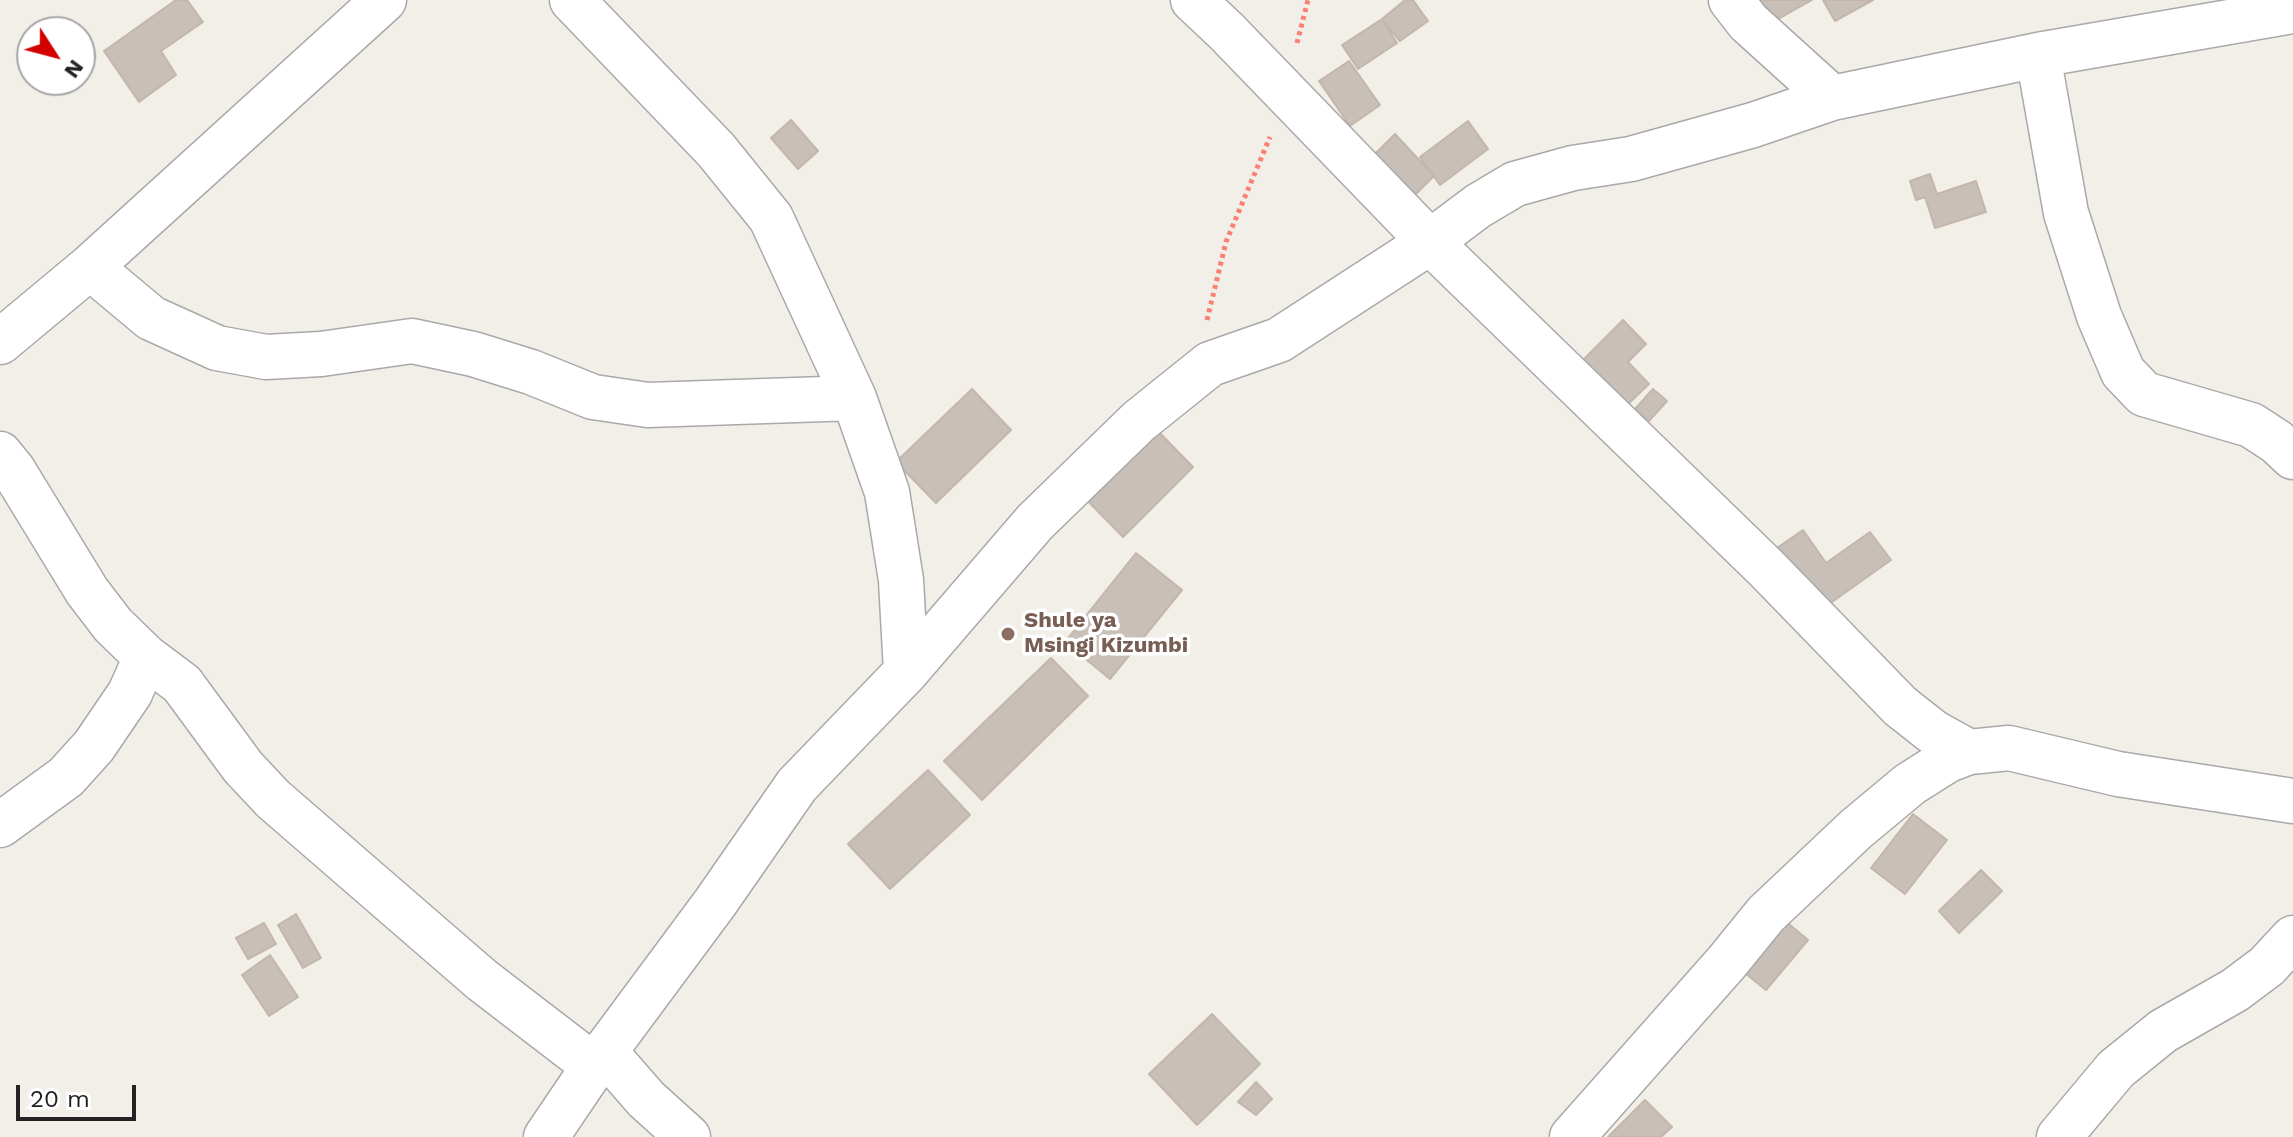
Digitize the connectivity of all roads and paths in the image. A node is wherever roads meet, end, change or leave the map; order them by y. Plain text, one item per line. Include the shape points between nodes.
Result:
1 (384, 0) edge
2 (572, 0) edge
3 (1193, 0) edge
4 (1731, 0) edge
5 (2293, 11) edge
6 (2038, 55) junction
7 (1287, 94) junction
8 (1832, 98) junction
9 (1430, 242) junction
10 (90, 267) junction
11 (0, 342) edge
12 (1210, 364) junction
13 (854, 398) junction
14 (0, 454) edge
15 (2293, 457) edge
16 (146, 657) junction
17 (906, 672) junction
18 (1969, 752) junction
19 (2293, 801) edge
20 (0, 825) edge
21 (2293, 938) edge
22 (599, 1059) junction
23 (2071, 1131) edge
24 (546, 1137) edge
25 (688, 1137) edge
26 (1572, 1137) edge

1 - 10 street
2 - 13 street via 716,150 771,218
3 - 7 street
4 - 8 street
5 - 6 street
6 - 8 street
6 - 15 street via 2066,213 2123,372 2144,394 2251,425
7 - 9 street
7 - 12 path via 1226,242 1212,290 1204,339
8 - 9 street via 1631,159 1515,184
9 - 12 street via 1279,340
9 - 18 street via 1766,568 1900,706
10 - 11 street
10 - 13 street via 151,318 217,348 266,357 412,341 516,367 593,397 648,405
12 - 17 street via 1139,421 1035,522
13 - 17 street via 887,492 901,580
14 - 16 street via 87,591
16 - 20 street via 130,693 94,746 66,777
16 - 22 street via 182,684 273,799 482,980
17 - 22 street via 797,785
18 - 19 street via 2009,748 2118,774
18 - 26 street via 1910,784 1795,885
21 - 23 street via 2246,982 2163,1031 2116,1069
22 - 24 street
22 - 25 street

